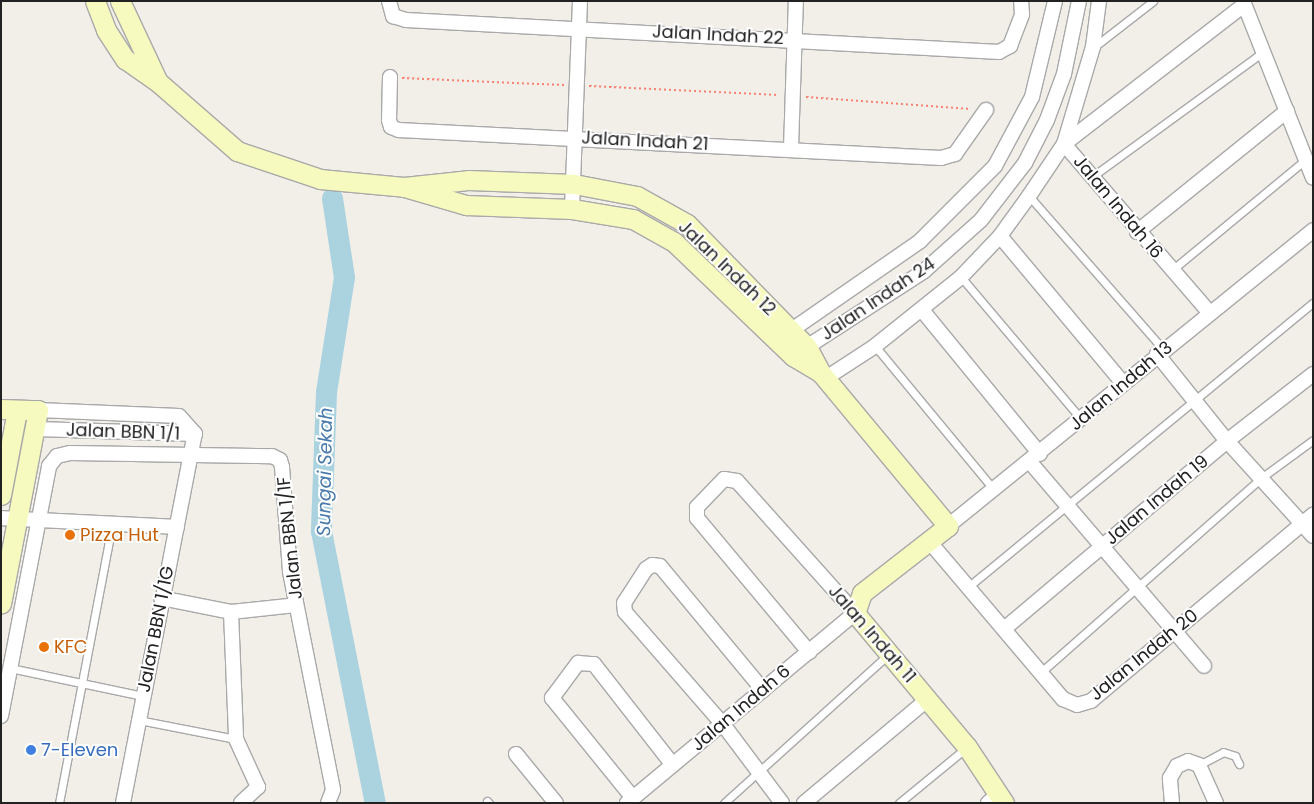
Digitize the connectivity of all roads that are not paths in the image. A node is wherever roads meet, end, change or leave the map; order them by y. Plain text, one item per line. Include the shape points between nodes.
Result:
1 (95, 1) edge
2 (120, 1) edge
3 (389, 1) edge
4 (580, 1) edge
5 (796, 1) edge
6 (1021, 1) edge
7 (1055, 1) edge
8 (1079, 1) edge
9 (1098, 1) edge
10 (1153, 1) edge
11 (1244, 3) edge
12 (578, 28) junction
13 (795, 39) junction
14 (1093, 47) junction
15 (1263, 52) junction
16 (390, 77) road end
17 (158, 82) junction
18 (986, 110) road end
19 (1287, 111) junction
20 (574, 138) junction
21 (1064, 144) junction
22 (791, 148) junction
23 (1306, 159) junction
24 (1093, 176) junction
25 (1313, 178) edge
26 (574, 184) junction
27 (404, 187) junction
28 (1029, 196) junction
29 (572, 209) junction
30 (1313, 230) edge
31 (1137, 232) junction
32 (1000, 236) junction
33 (1172, 270) junction
34 (961, 277) junction
35 (1313, 303) edge
36 (922, 310) junction
37 (1210, 313) junction
38 (783, 336) junction
39 (875, 346) junction
40 (1160, 351) junction
41 (800, 352) junction
42 (1313, 374) edge
43 (823, 375) junction
44 (1122, 382) junction
45 (1194, 399) junction
46 (9, 409) edge
47 (38, 410) junction
48 (1081, 419) junction
49 (8, 429) edge
50 (36, 429) junction
51 (195, 434) junction
52 (1313, 440) edge
53 (1228, 441) junction
54 (192, 455) junction
55 (1035, 458) junction
56 (1261, 478) junction
57 (994, 491) junction
58 (1, 495) edge
59 (1065, 506) junction
60 (9, 519) edge
61 (1308, 519) edge
62 (39, 521) junction
63 (112, 524) junction
64 (948, 526) junction
65 (177, 527) junction
66 (1313, 536) edge
67 (928, 540) junction
68 (1101, 548) junction
69 (967, 587) junction
70 (1134, 588) junction
71 (161, 598) junction
72 (1, 604) edge
73 (296, 605) junction
74 (231, 612) junction
75 (855, 613) junction
76 (1004, 629) junction
77 (1173, 632) junction
78 (808, 652) junction
79 (891, 653) junction
80 (1204, 666) dead end
81 (10, 668) junction
82 (1040, 673) junction
83 (82, 683) junction
84 (763, 690) junction
85 (143, 696) junction
86 (928, 699) junction
87 (1, 716) edge
88 (138, 720) junction
89 (722, 723) junction
90 (236, 739) junction
91 (967, 747) junction
92 (516, 754) dead end
93 (1239, 764) dead end
94 (673, 765) junction
95 (1200, 765) junction
96 (760, 772) junction
97 (630, 800) edge
98 (997, 800) edge
99 (58, 803) edge
100 (123, 803) edge
101 (241, 803) edge
102 (328, 803) edge
103 (556, 803) edge
104 (724, 803) edge
105 (782, 803) edge
106 (804, 803) edge
107 (898, 803) edge
108 (1172, 803) edge
109 (1216, 803) edge

1 - 17 street, Jalan Indah 12 via 106,30 125,59
2 - 17 street, Jalan Indah 12
3 - 12 street, Jalan Indah 22 via 393,16 406,20
4 - 12 street
5 - 13 street
6 - 13 street, Jalan Indah 22 via 1022,14 1010,46 999,52
7 - 38 street, Jalan Indah 24 via 1032,97 995,166 920,241
8 - 41 street, Jalan Indah 24 via 1064,74 1046,120 1025,163 981,220 924,271
9 - 14 street, Jalan Indah 16
10 - 14 lane
11 - 15 street
11 - 21 street
12 - 13 street, Jalan Indah 22
12 - 20 street
13 - 22 street
14 - 21 street, Jalan Indah 16
15 - 19 street
15 - 24 lane
16 - 20 street, Jalan Indah 21 via 391,127
17 - 27 street, Jalan Indah 12 via 238,151 320,179
18 - 22 street, Jalan Indah 21 via 949,157
19 - 23 street
19 - 31 street
20 - 22 street, Jalan Indah 21
20 - 26 street
21 - 24 street, Jalan Indah 16
21 - 28 street
23 - 25 street
23 - 33 lane
24 - 31 street, Jalan Indah 16
26 - 27 street, Jalan Indah 12 via 468,180
26 - 29 street
26 - 38 street, Jalan Indah 12 via 637,196 687,224
27 - 29 street, Jalan Indah 12 via 466,206
28 - 32 street
28 - 40 lane
29 - 38 street, Jalan Indah 12 via 633,219 674,242
30 - 37 street, Jalan Indah 13
31 - 33 street, Jalan Indah 16
32 - 34 street
32 - 44 street
33 - 37 street, Jalan Indah 16
34 - 36 street
34 - 48 lane
35 - 45 lane
36 - 39 street
36 - 55 street
37 - 40 street, Jalan Indah 13
38 - 41 street, Jalan Indah 12
39 - 43 street
39 - 57 lane
40 - 44 street, Jalan Indah 13
40 - 45 street
41 - 43 street, Jalan Indah 12
42 - 53 street, Jalan Indah 19
43 - 64 street, Jalan Indah 12
44 - 48 street, Jalan Indah 13
45 - 53 street
45 - 59 lane
46 - 47 street, Jalan BBN 1/1
46 - 49 street, Jalan BBN 1/1
47 - 50 street
47 - 51 street, Jalan BBN 1/1 via 179,416
48 - 55 street, Jalan Indah 13
49 - 50 street, Jalan BBN 1/1
49 - 58 street, Jalan BBN 1/1
50 - 51 street, Jalan BBN 1/1
50 - 60 street
51 - 54 street, Jalan BBN 1/1G
52 - 56 lane
53 - 56 street
53 - 68 street, Jalan Indah 19
54 - 62 street, Jalan BBN 1/1F via 70,453 57,456 49,466
54 - 65 street, Jalan BBN 1/1G
54 - 73 street, Jalan BBN 1/1F via 272,456 280,460
55 - 57 street, Jalan Indah 13
55 - 59 street
56 - 61 street
56 - 70 lane
57 - 64 street, Jalan Indah 13
59 - 68 street
59 - 69 lane
60 - 62 street
60 - 72 street
61 - 66 street
61 - 77 street, Jalan Indah 20
62 - 63 street
62 - 81 street, Jalan BBN 1/1F
63 - 65 street
63 - 83 lane
64 - 67 street, Jalan Indah 13
65 - 71 street, Jalan BBN 1/1G
67 - 69 street, Jalan Indah 20
67 - 75 street, Jalan Indah 13 via 862,593
68 - 70 street
68 - 76 street, Jalan Indah 19
69 - 76 street, Jalan Indah 20
70 - 77 street
70 - 82 lane
71 - 74 street
71 - 85 street, Jalan BBN 1/1G
73 - 74 street
73 - 102 street, Jalan BBN 1/1F via 333,790
74 - 90 street
75 - 78 street, Jalan Indah 6
75 - 78 street, Jalan Indah 11 via 737,481 724,479 697,507 697,518
75 - 79 street, Jalan Indah 11
76 - 82 street, Jalan Indah 20
77 - 80 street
77 - 82 street, Jalan Indah 20 via 1091,700 1077,705 1063,699
78 - 84 street, Jalan Indah 6
79 - 86 street, Jalan Indah 11
79 - 96 lane
81 - 83 lane
81 - 87 street, Jalan BBN 1/1F
83 - 85 lane
83 - 99 lane
84 - 89 street, Jalan Indah 6
84 - 89 street via 660,566 652,565 646,569 624,603 625,612
85 - 88 street, Jalan BBN 1/1G
86 - 91 street, Jalan Indah 11
86 - 106 street
88 - 90 lane
88 - 100 street, Jalan BBN 1/1G
89 - 94 street, Jalan Indah 6
89 - 96 street
90 - 101 street via 258,787
91 - 98 street, Jalan Indah 11
91 - 107 lane
92 - 103 street
93 - 95 lane via 1236,756 1223,752
94 - 97 street, Jalan Indah 6
94 - 97 street via 594,664 578,663 554,691 555,704
95 - 108 street via 1188,761 1177,766 1170,778
95 - 109 street
96 - 104 lane
96 - 105 street

